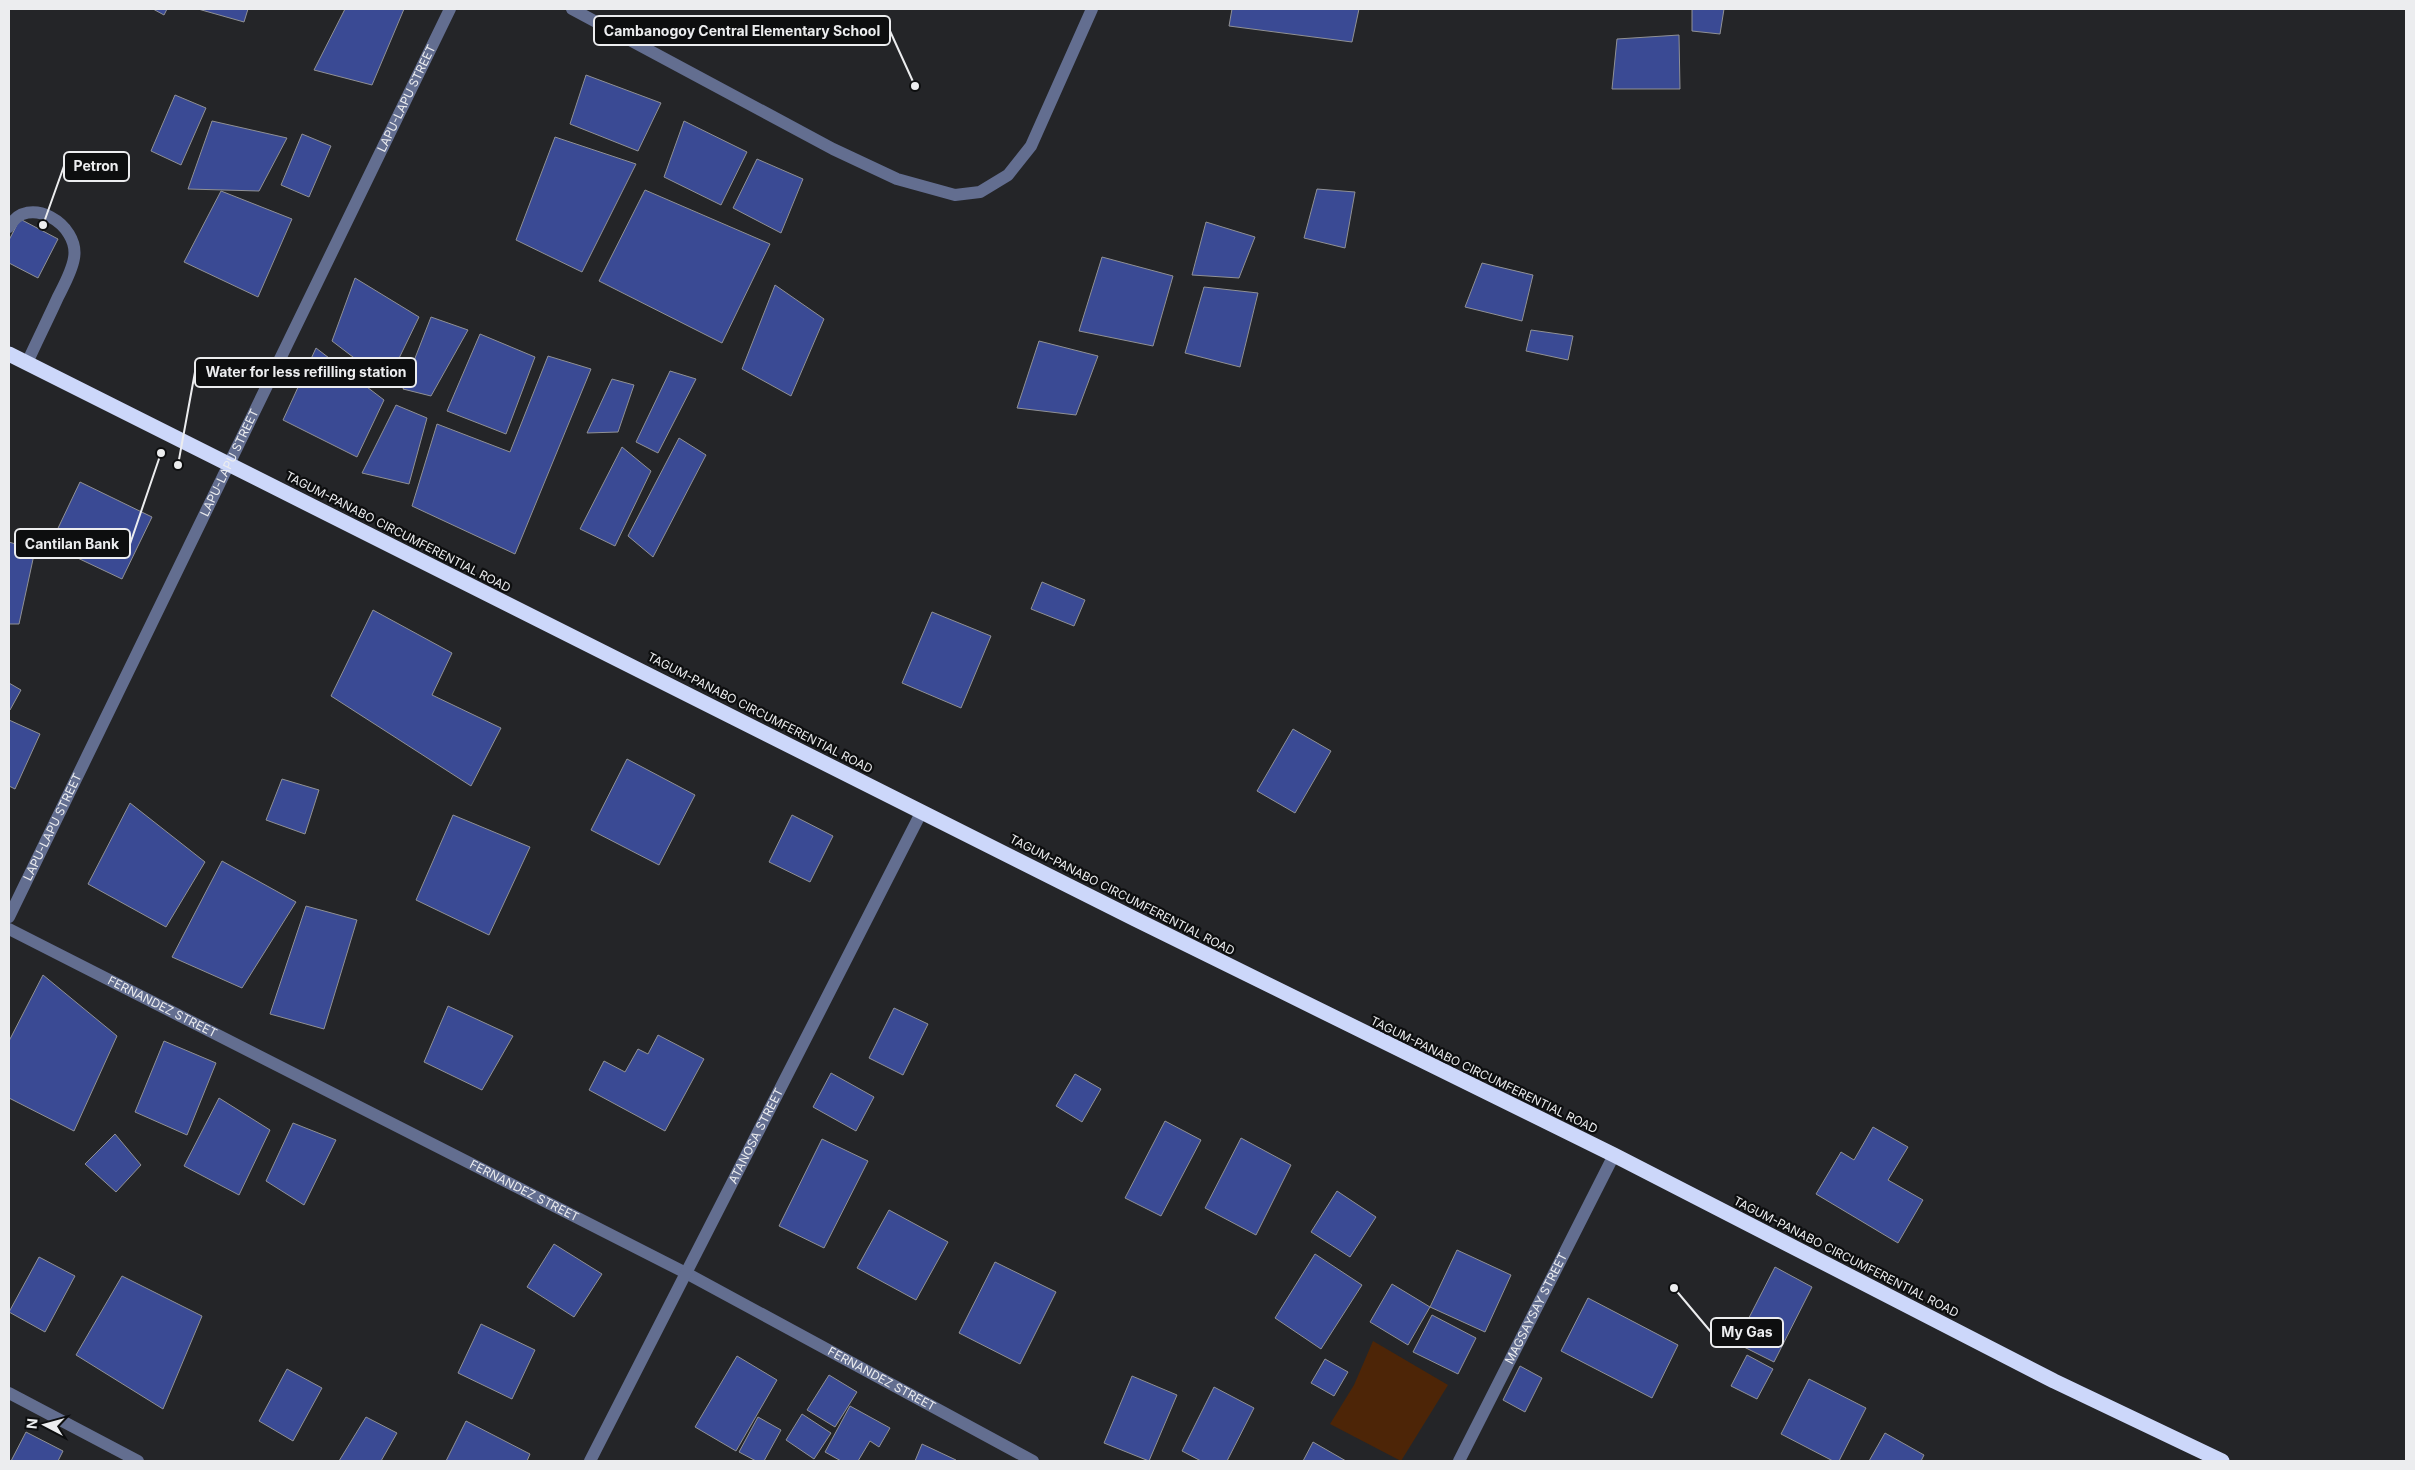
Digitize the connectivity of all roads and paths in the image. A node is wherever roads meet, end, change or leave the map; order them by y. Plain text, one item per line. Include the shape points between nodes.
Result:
1 (450, 9) edge
2 (572, 9) edge
3 (1092, 9) edge
4 (9, 227) edge
5 (9, 354) edge
6 (27, 363) junction
7 (229, 464) junction
8 (922, 811) junction
9 (9, 917) edge
10 (9, 929) edge
11 (1614, 1155) junction
12 (686, 1273) junction
13 (9, 1393) edge
14 (138, 1461) edge
15 (590, 1461) edge
16 (1033, 1461) edge
17 (1459, 1461) edge
18 (2222, 1461) edge

1 - 7 street, LAPU-LAPU STREET
2 - 3 street via 841,152 897,179 955,195 980,192 1008,175 1031,146
4 - 6 street via 22,214 35,212 63,224 73,240 75,257 68,276
5 - 6 highway, TAGUM-PANABO CIRCUMFERENTIAL ROAD
6 - 7 highway, TAGUM-PANABO CIRCUMFERENTIAL ROAD
7 - 8 highway, TAGUM-PANABO CIRCUMFERENTIAL ROAD
7 - 9 street, LAPU-LAPU STREET
8 - 11 highway, TAGUM-PANABO CIRCUMFERENTIAL ROAD
8 - 12 street, ATANOSA STREET
10 - 12 street, FERNANDEZ STREET
11 - 17 street, MAGSAYSAY STREET
11 - 18 highway, TAGUM-PANABO CIRCUMFERENTIAL ROAD via 2054,1381
12 - 15 street, ATANOSA STREET
12 - 16 street, FERNANDEZ STREET
13 - 14 street

